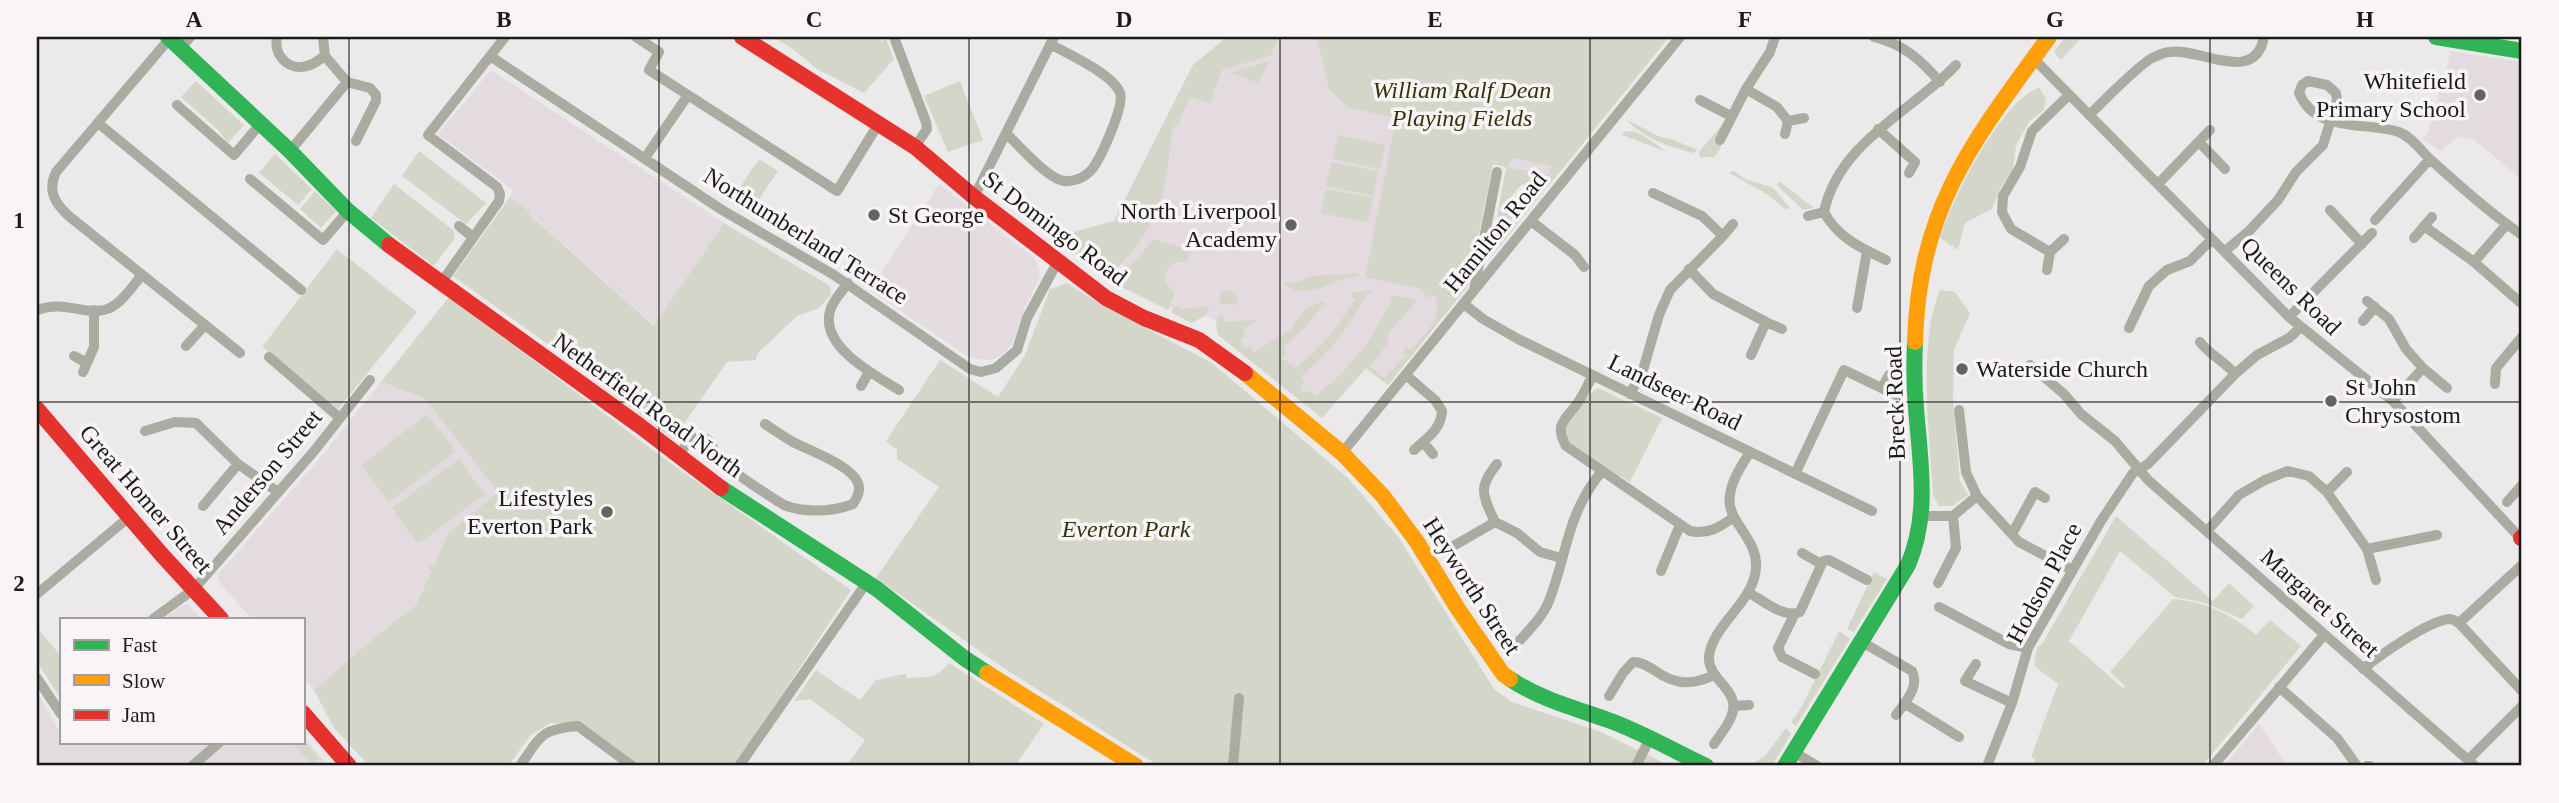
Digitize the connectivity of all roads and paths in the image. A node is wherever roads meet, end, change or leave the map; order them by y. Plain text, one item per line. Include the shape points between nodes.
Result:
1 (323, 37) edge
2 (505, 37) edge
3 (636, 37) edge
4 (742, 37) edge
5 (894, 37) edge
6 (1680, 37) edge
7 (1774, 37) edge
8 (1874, 37) edge
9 (2049, 37) edge
10 (2264, 37) edge
11 (2436, 37) edge
12 (177, 40) edge
13 (1052, 40) edge
14 (276, 41) edge
15 (263, 47) dead end
16 (2522, 51) edge
17 (325, 56) junction
18 (490, 56) junction
19 (2034, 58) junction
20 (1956, 65) dead end
21 (347, 82) junction
22 (1940, 82) junction
23 (1746, 89) junction
24 (688, 95) junction
25 (2069, 95) junction
26 (1700, 100) dead end
27 (177, 105) dead end
28 (2089, 115) junction
29 (1731, 116) junction
30 (1804, 118) dead end
31 (1788, 121) junction
32 (98, 123) junction
33 (261, 123) junction
34 (879, 123) junction
35 (1878, 129) junction
36 (2210, 130) dead end
37 (1006, 133) junction
38 (1785, 134) dead end
39 (1720, 140) dead end
40 (356, 141) dead end
41 (2199, 142) junction
42 (915, 148) junction
43 (290, 151) junction
44 (645, 158) junction
45 (2430, 159) junction
46 (2225, 169) dead end
47 (1497, 172) dead end
48 (1909, 173) dead end
49 (250, 179) dead end
50 (2158, 184) junction
51 (1653, 193) dead end
52 (974, 197) junction
53 (2330, 210) dead end
54 (348, 211) junction
55 (1825, 212) junction
56 (1808, 216) dead end
57 (2432, 217) dead end
58 (2375, 220) dead end
59 (1531, 221) junction
60 (1733, 224) dead end
61 (2507, 224) junction
62 (459, 226) dead end
63 (2424, 226) junction
64 (2372, 233) dead end
65 (2522, 235) edge
66 (1723, 236) junction
67 (473, 237) junction
68 (2064, 239) dead end
69 (2212, 239) junction
70 (2414, 239) dead end
71 (2362, 244) junction
72 (1585, 245) dead end
73 (1867, 251) junction
74 (2225, 251) junction
75 (2050, 252) junction
76 (1575, 255) junction
77 (1886, 260) dead end
78 (1058, 261) junction
79 (2474, 262) junction
80 (1584, 267) dead end
81 (1689, 269) junction
82 (2047, 270) dead end
83 (300, 272) dead end
84 (141, 276) junction
85 (441, 283) junction
86 (848, 283) junction
87 (1473, 293) junction
88 (1464, 304) junction
89 (2522, 304) edge
90 (1857, 308) dead end
91 (37, 310) edge
92 (94, 310) junction
93 (2289, 317) junction
94 (2363, 321) dead end
95 (1766, 322) junction
96 (205, 325) junction
97 (2301, 327) junction
98 (2129, 328) dead end
99 (1782, 329) dead end
100 (2522, 337) edge
101 (2200, 342) dead end
102 (186, 346) dead end
103 (240, 353) dead end
104 (1751, 355) dead end
105 (74, 356) dead end
106 (269, 357) dead end
107 (1850, 357) dead end
108 (2030, 365) dead end
109 (2423, 368) junction
110 (1844, 370) junction
111 (869, 372) junction
112 (2235, 374) junction
113 (1593, 375) junction
114 (1889, 375) dead end
115 (1407, 376) junction
116 (370, 380) dead end
117 (2495, 384) dead end
118 (861, 386) dead end
119 (1882, 388) junction
120 (2447, 388) dead end
121 (899, 390) dead end
122 (1630, 394) junction
123 (1896, 395) dead end
124 (2393, 401) junction
125 (37, 409) edge
126 (1959, 410) dead end
127 (340, 418) junction
128 (765, 424) dead end
129 (145, 430) dead end
130 (1423, 442) junction
131 (1414, 450) dead end
132 (1750, 452) junction
133 (1342, 453) junction
134 (1433, 454) dead end
135 (679, 457) junction
136 (238, 464) junction
137 (1497, 464) dead end
138 (2139, 469) junction
139 (1602, 471) junction
140 (2347, 472) dead end
141 (1796, 474) junction
142 (2522, 485) edge
143 (278, 492) junction
144 (2328, 492) junction
145 (2035, 493) dead end
146 (1977, 496) junction
147 (2507, 502) dead end
148 (203, 506) dead end
149 (1872, 512) dead end
150 (1921, 516) junction
151 (1953, 516) junction
152 (129, 517) junction
153 (1734, 517) junction
154 (1494, 522) junction
155 (1680, 524) junction
156 (2207, 531) junction
157 (2012, 534) junction
158 (2437, 535) dead end
159 (2522, 538) edge
160 (1448, 549) dead end
161 (2367, 549) junction
162 (1802, 553) dead end
163 (1561, 558) junction
164 (1821, 564) junction
165 (2522, 565) edge
166 (2073, 570) junction
167 (1661, 571) dead end
168 (1867, 580) dead end
169 (2376, 580) dead end
170 (867, 582) junction
171 (1938, 583) dead end
172 (194, 589) junction
173 (1748, 592) junction
174 (37, 594) edge
175 (1939, 607) dead end
176 (1794, 615) junction
177 (154, 618) edge
178 (219, 618) edge
179 (2459, 623) junction
180 (2324, 635) junction
181 (1520, 640) dead end
182 (1863, 642) junction
183 (2028, 648) junction
184 (1976, 664) dead end
185 (2363, 669) junction
186 (1815, 674) dead end
187 (1714, 675) junction
188 (37, 678) edge
189 (2279, 687) junction
190 (2522, 691) edge
191 (1609, 696) dead end
192 (1239, 698) dead end
193 (1904, 703) junction
194 (2012, 703) junction
195 (1749, 705) dead end
196 (1734, 706) junction
197 (2522, 706) edge
198 (60, 712) edge
199 (304, 714) edge
200 (1896, 716) dead end
201 (1959, 737) dead end
202 (1649, 740) junction
203 (218, 744) edge
204 (1714, 744) dead end
205 (1789, 759) edge
206 (2471, 763) edge
207 (1704, 765) edge
208 (192, 766) edge
209 (349, 766) edge
210 (520, 766) edge
211 (632, 766) edge
212 (739, 766) edge
213 (1136, 766) edge
214 (1233, 766) edge
215 (1636, 766) edge
216 (1817, 766) edge
217 (1987, 766) edge
218 (2213, 766) edge
219 (2357, 766) edge

1 - 17 street
2 - 18 street
3 - 24 street via 659,52 649,70
4 - 34 main road, St Domingo Road
5 - 42 street via 926,122 927,129
6 - 59 street, Hamilton Road
7 - 23 street via 1770,52
8 - 22 street via 1913,54
9 - 19 main road, Breck Road
10 - 28 street via 2262,49 2248,60 2232,62 2171,51 2151,58
11 - 16 main road
12 - 32 street
12 - 33 main road, Netherfield Road North
13 - 37 street
13 - 37 street via 1112,81 1121,94 1122,107 1093,168 1079,180 1064,181 1052,176
14 - 15 street
14 - 17 street via 283,61 297,67
17 - 21 street
18 - 44 street, Northumberland Terrace
18 - 67 street via 428,135 497,187 499,201
19 - 25 street, Queens Road
19 - 150 main road, Breck Road via 1962,160 1931,232 1920,278 1915,341
20 - 22 street
21 - 40 street via 376,94
21 - 43 street
22 - 35 street
23 - 29 street
23 - 31 street via 1777,107
24 - 34 street via 837,191
24 - 44 street
25 - 28 street, Queens Road
25 - 75 street via 2032,131 2020,167 2003,196 2002,212 2011,229
26 - 29 street
27 - 33 street via 234,155
28 - 50 street, Queens Road
29 - 39 street
30 - 31 street
31 - 38 street
32 - 83 street via 297,286
32 - 84 street via 56,172 52,190 60,208
33 - 43 main road, Netherfield Road North
34 - 42 main road, St Domingo Road
35 - 48 street via 1914,162
35 - 55 street via 1840,175
36 - 41 street
37 - 52 street
41 - 46 street
41 - 50 street
42 - 52 main road, St Domingo Road
43 - 54 main road, Netherfield Road North
44 - 86 street, Northumberland Terrace via 722,210
45 - 58 street
45 - 61 street
45 - 74 street via 2397,132 2330,122 2323,145 2295,172 2278,200
47 - 87 street
49 - 54 street via 323,240
50 - 69 street, Queens Road
51 - 66 street via 1702,216
52 - 78 main road, St Domingo Road
53 - 71 street
54 - 85 main road, Netherfield Road North
55 - 56 street
55 - 73 street via 1836,231
57 - 63 street
59 - 76 street
59 - 87 street, Hamilton Road
60 - 66 street
61 - 65 street
61 - 79 street
62 - 67 street
63 - 70 street
63 - 79 street
64 - 71 street
66 - 81 street
67 - 85 street
68 - 75 street
69 - 74 street, Queens Road
69 - 98 street via 2190,261 2167,270 2149,286
71 - 93 street
72 - 76 street
73 - 77 street
73 - 90 street
74 - 93 street, Queens Road
75 - 82 street
76 - 80 street
78 - 86 street, Northumberland Terrace via 1027,318 1017,350 996,368 981,372 970,369
78 - 133 main road, St Domingo Road via 1106,298 1199,340 1229,359
79 - 89 street
81 - 95 street via 1713,294
81 - 122 street via 1663,303 1643,369
84 - 92 street via 118,302
84 - 96 street
85 - 135 main road, Netherfield Road North
86 - 111 street via 830,312 830,328 846,354
87 - 88 street, Hamilton Road
88 - 113 street, Landseer Road via 1498,328
88 - 115 street, Hamilton Road
91 - 92 street via 60,306
92 - 105 street via 93,347 85,368
93 - 97 street, Queens Road
94 - 109 street via 2371,304 2389,319
95 - 99 street
95 - 104 street
96 - 102 street
96 - 103 street
97 - 112 street, Hodson Place
97 - 124 street, Queens Road
100 - 117 street via 2497,368
101 - 112 street
106 - 127 street
107 - 110 street
108 - 138 street, Margaret Street via 2115,441
109 - 120 street
109 - 124 street
110 - 119 street
110 - 141 street
111 - 118 street
111 - 121 street
112 - 138 street, Hodson Place
113 - 122 street, Landseer Road
113 - 139 street via 1560,432 1566,446
114 - 119 street
115 - 130 street via 1442,411 1440,424
115 - 133 street, Hamilton Road
116 - 127 street, Anderson Street
119 - 123 street
122 - 132 street, Landseer Road
124 - 159 street, Queens Road
125 - 152 main road, Great Homer Street
126 - 146 street via 1966,472
127 - 143 street, Anderson Street
128 - 135 street via 851,475 859,489 853,504 809,510 784,505 719,459 713,444 699,437 690,441
129 - 136 street via 175,422 196,423
130 - 131 street
130 - 134 street
132 - 141 street, Landseer Road
132 - 153 street via 1730,494
133 - 202 main road, Heyworth Street via 1383,496 1417,542 1503,674 1525,689
135 - 170 main road, Netherfield Road North
136 - 143 street
136 - 148 street
137 - 154 street via 1483,490
138 - 156 street, Margaret Street
138 - 166 street, Hodson Place
139 - 155 street
139 - 163 street via 1576,510
140 - 144 street
141 - 149 street, Landseer Road
142 - 147 street
143 - 172 street, Anderson Street
144 - 156 street via 2309,476 2288,471 2239,495
144 - 161 street
145 - 157 street
146 - 151 street
146 - 157 street
150 - 151 street
150 - 182 main road, Breck Road via 1908,565
151 - 171 street via 1956,548
152 - 172 main road, Great Homer Street
152 - 174 street
153 - 155 street via 1704,533
153 - 173 street via 1750,540 1756,559
154 - 160 street
154 - 163 street via 1540,552
155 - 167 street
156 - 180 street, Margaret Street
157 - 166 street
158 - 161 street
161 - 169 street
162 - 164 street
163 - 181 street via 1549,603
164 - 168 street via 1829,560
164 - 176 street via 1800,612
165 - 179 street
166 - 183 street, Hodson Place
170 - 212 street
170 - 213 main road, Netherfield Road North via 964,658
172 - 177 street, Anderson Street
172 - 178 main road, Great Homer Street
173 - 176 street
173 - 187 street via 1712,646 1709,661
175 - 183 street via 2008,644
176 - 186 street via 1778,648 1783,657
179 - 185 street via 2449,619 2433,624
179 - 190 street
180 - 185 street, Margaret Street
180 - 189 street
182 - 193 street via 1912,671 1914,688
182 - 205 main road, Breck Road
183 - 194 street, Hodson Place
184 - 194 street via 1965,681
185 - 206 street, Margaret Street
187 - 191 street via 1693,683 1677,682 1633,662
187 - 196 street via 1730,692
188 - 198 street
189 - 218 street
189 - 219 street via 2337,738
192 - 214 street
193 - 200 street
193 - 201 street
194 - 217 street, Hodson Place
195 - 196 street
196 - 204 street
197 - 206 street
199 - 209 main road
202 - 207 main road, Heyworth Street
202 - 215 street
203 - 208 street
205 - 216 street
210 - 211 street via 540,738 555,728 578,726

